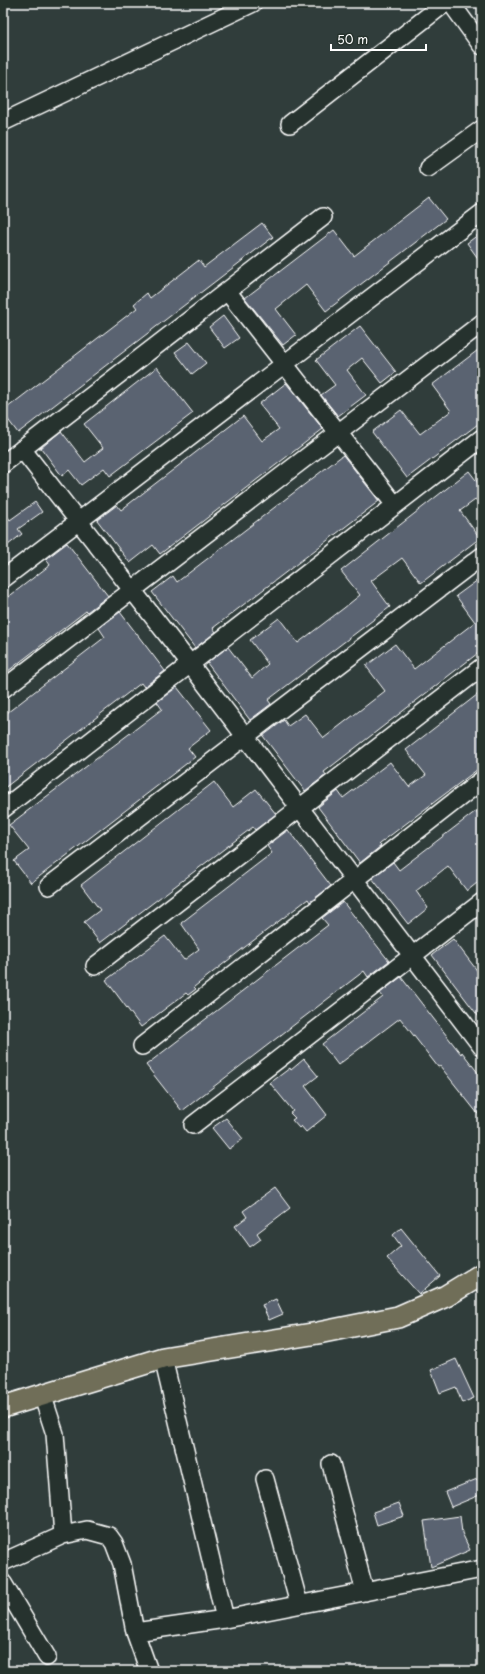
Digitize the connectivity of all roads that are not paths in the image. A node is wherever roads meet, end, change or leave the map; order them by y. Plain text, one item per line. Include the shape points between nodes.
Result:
1 (253, 3) edge
2 (445, 3) edge
3 (451, 3) edge
4 (482, 46) edge
5 (3, 122) edge
6 (290, 124) dead end
7 (482, 129) edge
8 (428, 168) dead end
9 (482, 213) edge
10 (323, 217) dead end
11 (227, 291) junction
12 (482, 323) edge
13 (284, 364) junction
14 (339, 433) junction
15 (482, 438) edge
16 (22, 449) junction
17 (3, 464) edge
18 (396, 505) junction
19 (79, 522) junction
20 (482, 556) edge
21 (3, 579) edge
22 (133, 590) junction
23 (190, 664) junction
24 (482, 667) edge
25 (3, 689) edge
26 (246, 736) junction
27 (482, 780) edge
28 (300, 808) junction
29 (3, 809) edge
30 (355, 880) junction
31 (49, 886) dead end
32 (482, 902) edge
33 (413, 955) junction
34 (95, 966) dead end
35 (142, 1046) dead end
36 (482, 1046) edge
37 (193, 1125) dead end
38 (481, 1277) edge
39 (163, 1358) junction
40 (42, 1394) junction
41 (3, 1407) edge
42 (331, 1464) dead end
43 (265, 1479) dead end
44 (63, 1536) junction
45 (3, 1562) edge
46 (482, 1569) edge
47 (3, 1583) edge
48 (365, 1592) junction
49 (299, 1604) junction
50 (224, 1619) junction
51 (136, 1632) junction
52 (47, 1657) dead end
53 (149, 1671) edge

1 - 5 street
2 - 6 street
3 - 4 street
7 - 8 street
9 - 13 street
10 - 11 street
11 - 13 street
11 - 16 street
12 - 14 street
13 - 14 street
13 - 19 street
14 - 18 street
14 - 22 street
15 - 18 street
16 - 17 street
16 - 19 street
18 - 23 street
19 - 21 street
19 - 22 street
20 - 26 street
22 - 23 street
22 - 25 street
23 - 26 street
23 - 29 street
24 - 28 street
26 - 28 street
26 - 31 street
27 - 30 street
28 - 30 street
28 - 34 street
30 - 33 street
30 - 35 street
32 - 33 street
33 - 36 street
33 - 37 street
38 - 39 main road via 398,1317 318,1333
39 - 40 main road
39 - 50 street
40 - 41 main road
40 - 44 street via 55,1434
42 - 48 street
43 - 49 street
44 - 45 street
44 - 51 street via 87,1530 109,1536 122,1564
46 - 48 street
47 - 52 street
48 - 49 street
49 - 50 street
50 - 51 street
51 - 53 street

